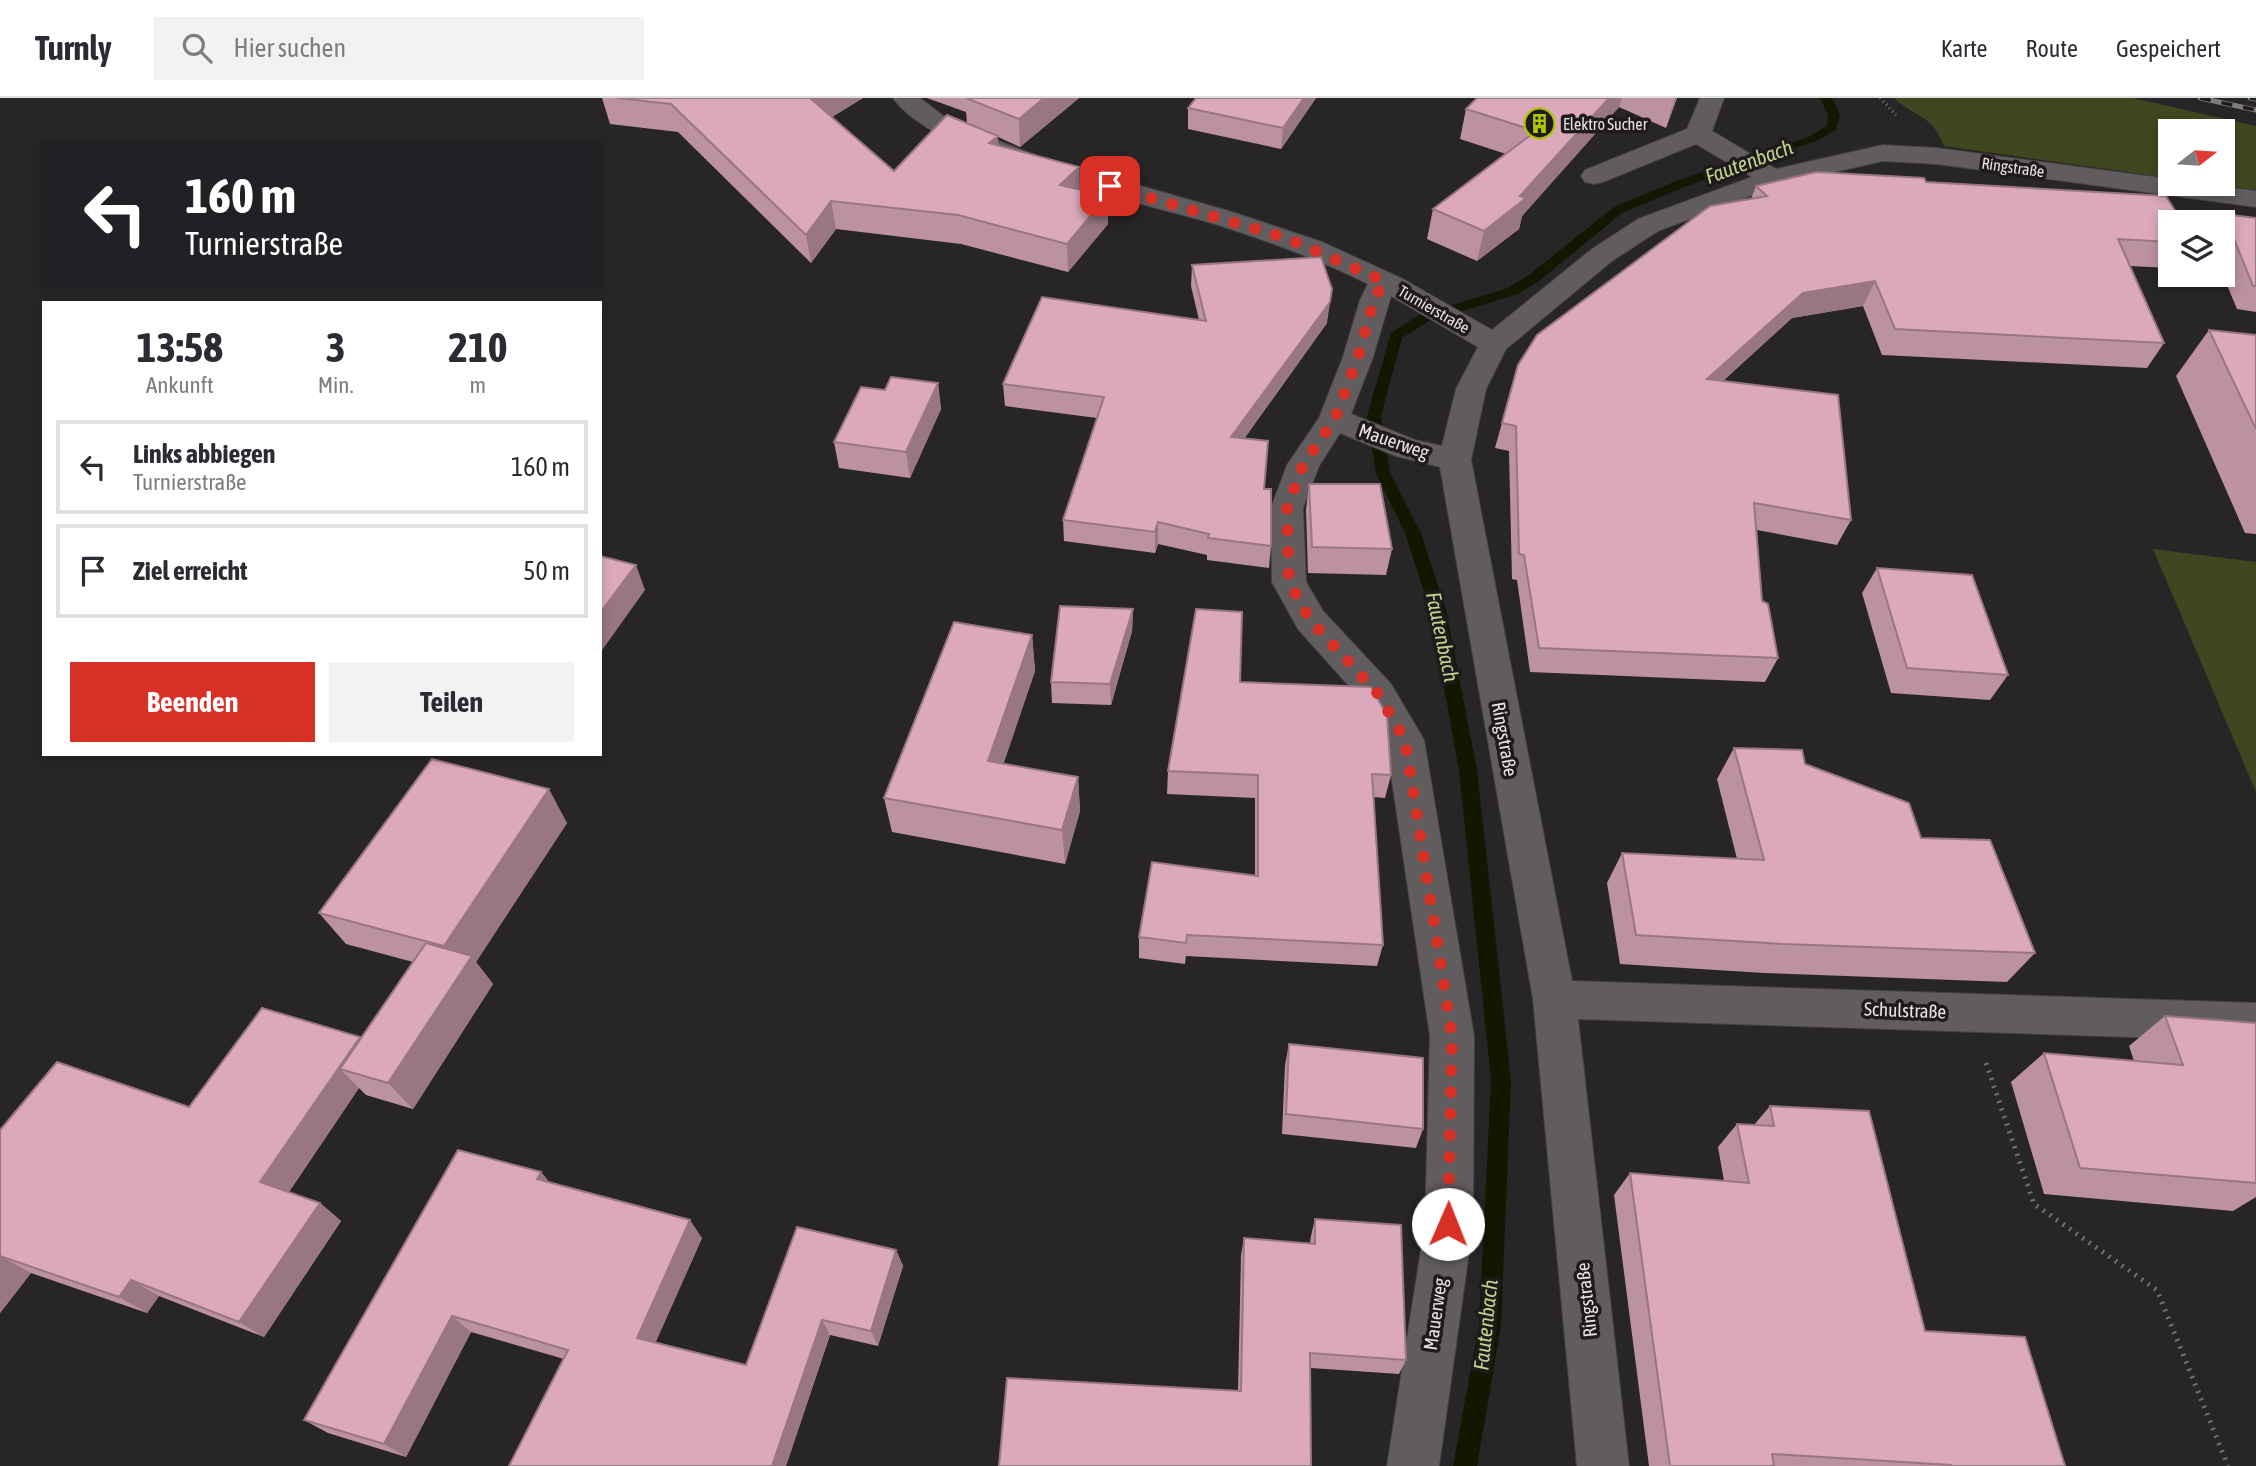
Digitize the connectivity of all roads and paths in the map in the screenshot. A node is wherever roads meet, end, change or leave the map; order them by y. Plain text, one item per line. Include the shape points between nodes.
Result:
1 (905, 98) edge
2 (1712, 98) edge
3 (1698, 134) junction
4 (1594, 176) dead end
5 (1773, 178) junction
6 (2256, 200) edge
7 (1384, 281) junction
8 (1482, 336) junction
9 (1349, 425) junction
10 (1455, 460) junction
11 (1554, 999) junction
12 (1969, 1012) junction
13 (2256, 1022) edge
14 (1413, 1466) edge
15 (1603, 1466) edge
16 (2228, 1466) edge

1 - 7 street, Turnierstraße via 943,126 993,149 1286,238
2 - 3 street
3 - 4 street
3 - 5 street
5 - 6 street, Ringstraße via 1883,153 1937,156
5 - 8 street, Ringstraße via 1648,225
7 - 8 street, Turnierstraße
7 - 9 street, Mauerweg via 1358,357
8 - 10 street, Ringstraße
9 - 10 street, Mauerweg via 1407,449
9 - 14 street, Mauerweg via 1303,465 1287,508 1289,582 1310,620 1378,694 1405,740 1452,1036 1448,1224
10 - 11 street, Ringstraße
11 - 12 street, Schulstraße
11 - 15 street, Ringstraße
12 - 13 street, Schulstraße
12 - 16 path via 2034,1203 2157,1290

